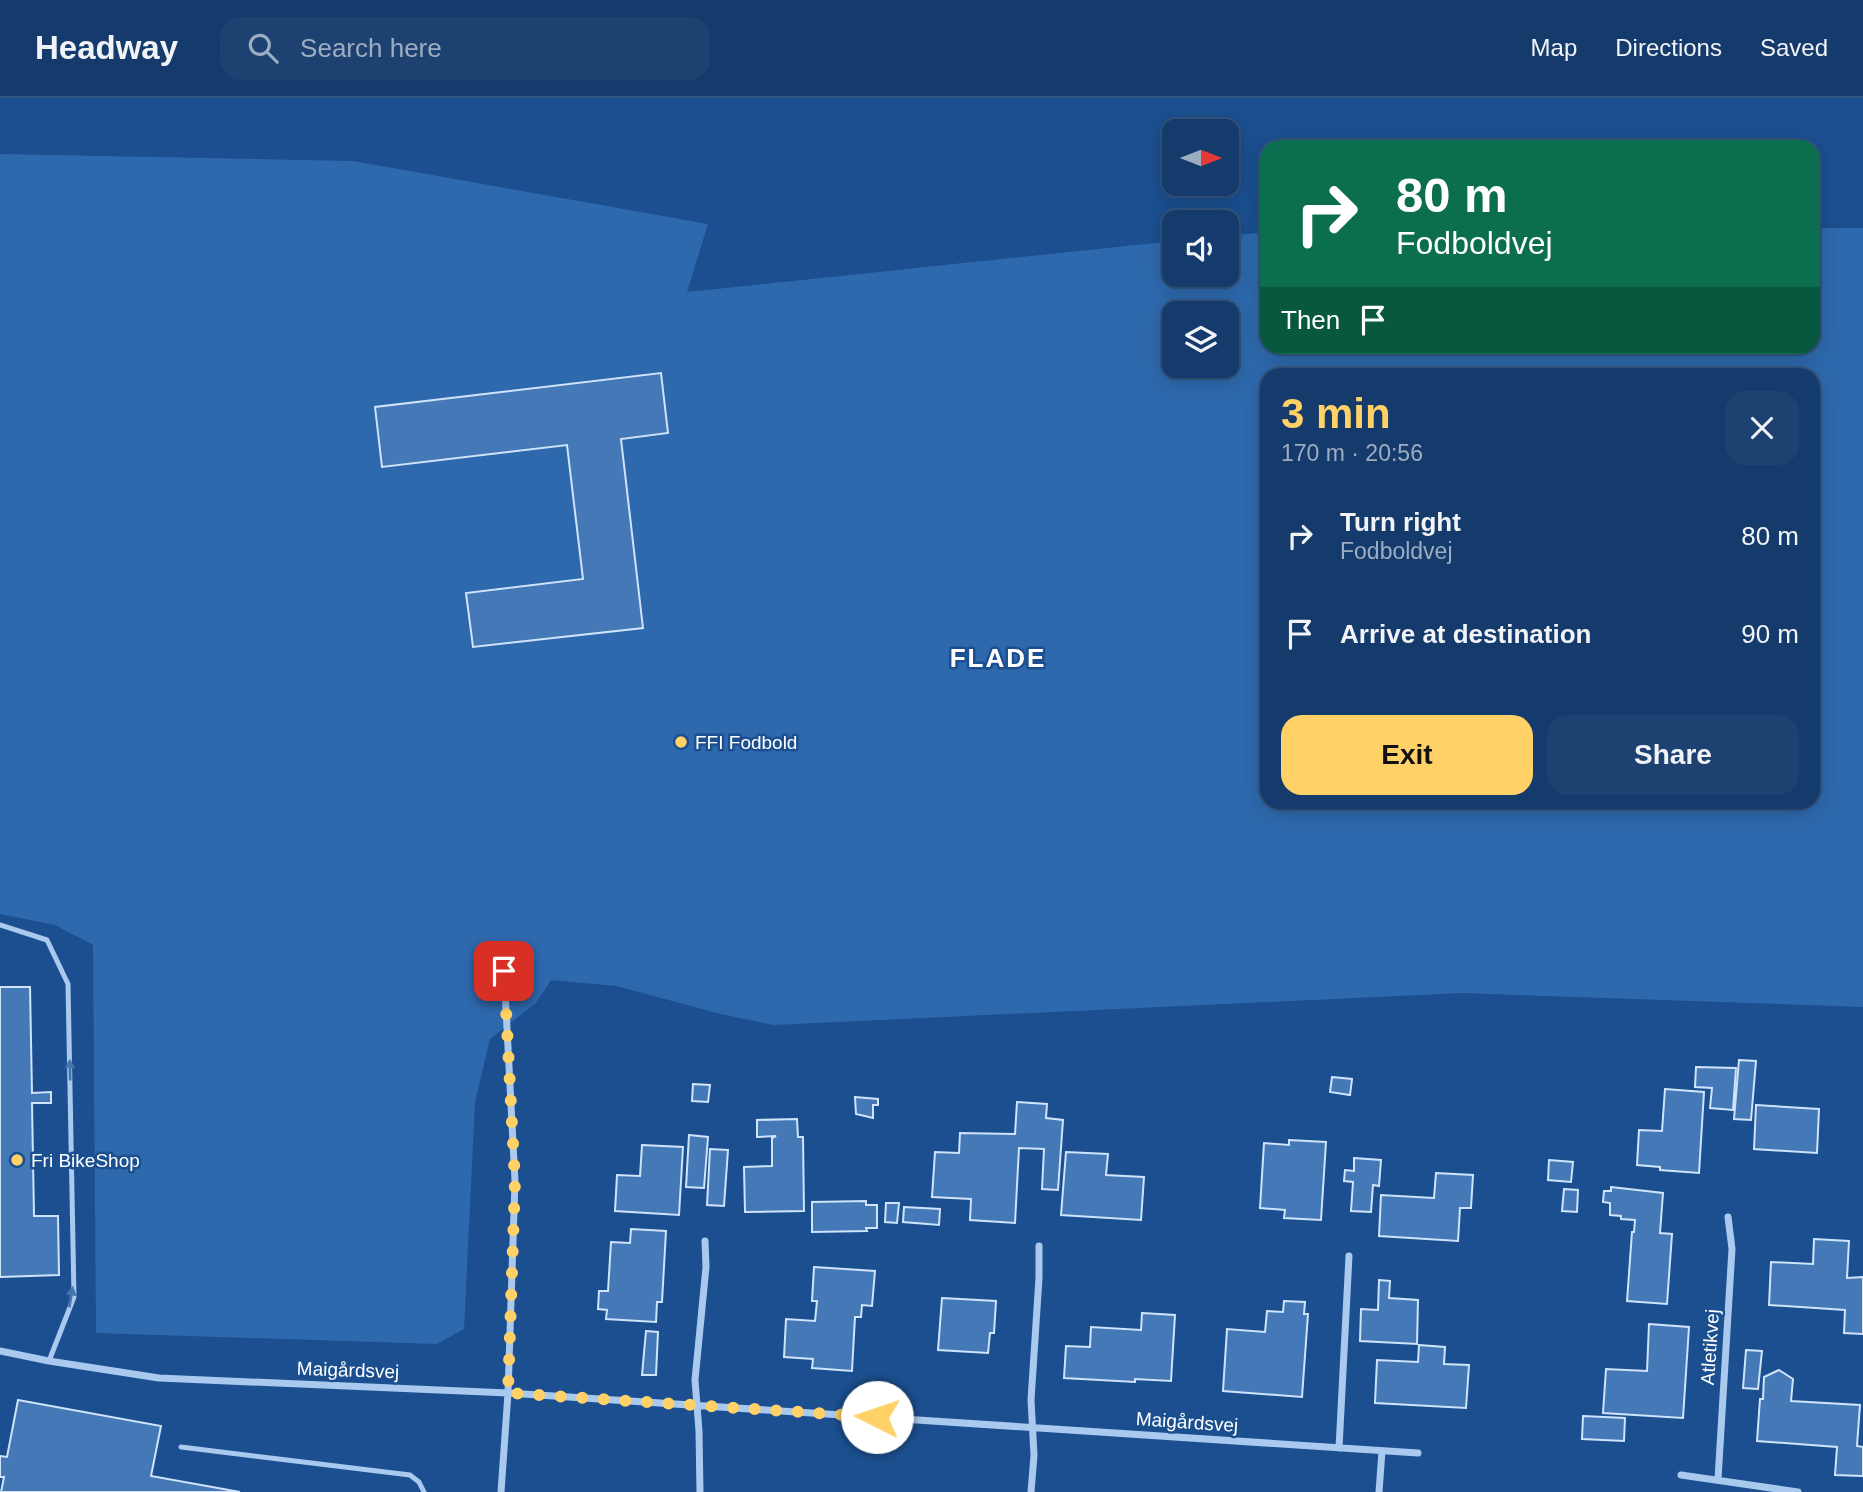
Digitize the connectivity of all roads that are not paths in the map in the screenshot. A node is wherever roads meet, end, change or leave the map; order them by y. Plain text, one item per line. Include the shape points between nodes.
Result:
1 (0, 925) edge
2 (504, 971) dead end
3 (1728, 1217) dead end
4 (705, 1241) dead end
5 (1039, 1247) dead end
6 (1349, 1256) dead end
7 (0, 1351) edge
8 (49, 1361) junction
9 (508, 1393) junction
10 (697, 1406) junction
11 (1032, 1428) junction
12 (181, 1447) dead end
13 (1339, 1448) junction
14 (1382, 1451) junction
15 (1418, 1453) dead end
16 (1681, 1475) dead end
17 (1718, 1479) junction
18 (1783, 1491) edge
19 (424, 1492) edge
20 (500, 1492) edge
21 (699, 1492) edge
22 (1031, 1492) edge
23 (1379, 1492) edge
24 (1798, 1492) edge

8 -> 1 lane via 74,1297 68,984 47,940
2 - 9 street via 515,1181
3 - 17 street, Atletikvej via 1732,1249
4 - 10 street
5 - 11 street
6 - 13 street
7 - 8 street, Maigårdsvej
8 - 9 street, Maigårdsvej via 159,1378
9 - 10 street, Maigårdsvej
9 - 20 street
10 - 11 street, Maigårdsvej
10 - 21 street
11 - 13 street, Maigårdsvej
11 - 22 street
12 - 19 lane via 410,1475
13 - 14 street, Maigårdsvej
14 - 15 street, Maigårdsvej
14 - 23 street
16 - 17 street
17 - 18 street
18 - 24 street

